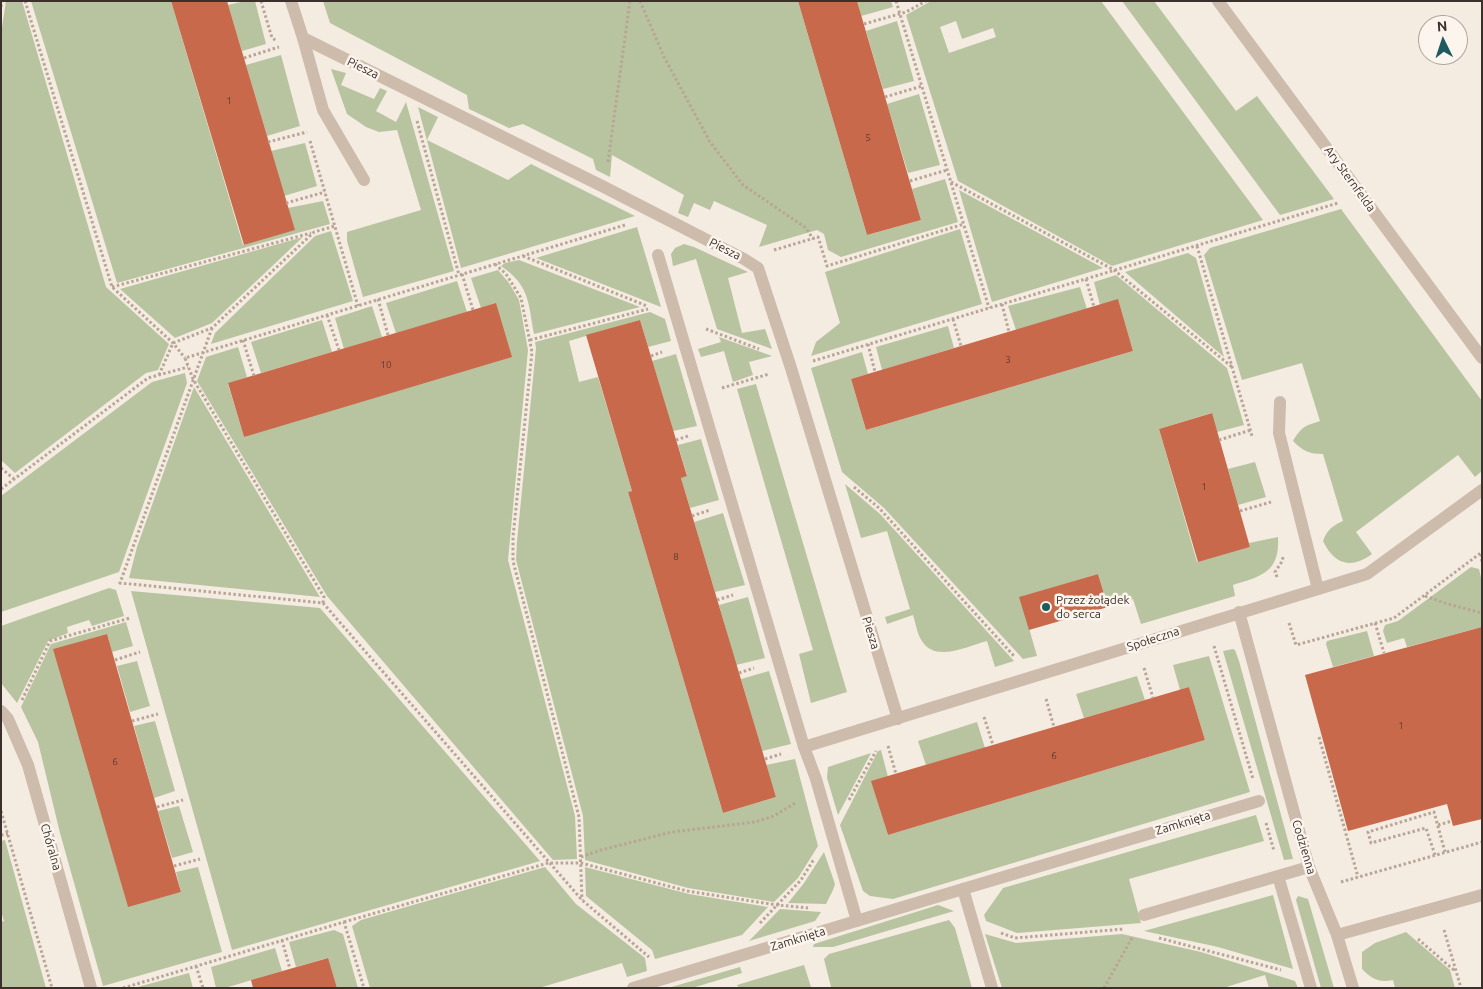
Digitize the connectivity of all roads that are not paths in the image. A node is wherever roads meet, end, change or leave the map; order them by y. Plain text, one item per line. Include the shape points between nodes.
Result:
1 (292, 1) edge
2 (1218, 1) edge
3 (303, 38) junction
4 (364, 180) dead end
5 (658, 255) dead end
6 (1482, 358) edge
7 (1280, 402) dead end
8 (1482, 490) edge
9 (1318, 589) junction
10 (1239, 612) junction
11 (1, 711) edge
12 (898, 719) junction
13 (804, 747) junction
14 (1259, 800) road end
15 (1309, 868) junction
16 (1280, 876) junction
17 (964, 889) junction
18 (1482, 895) edge
19 (1144, 915) dead end
20 (858, 921) junction
21 (1337, 935) junction
22 (1309, 982) edge
23 (90, 988) edge
24 (633, 988) edge
25 (992, 988) edge
26 (1353, 988) edge

1 - 3 street
2 - 6 street, Ary Sternfelda
3 - 4 street via 323,110
3 - 12 street, Piesza via 604,187 758,268
5 - 13 street
7 - 9 street via 1279,433
8 - 9 street, Społeczna via 1368,574
9 - 10 street, Społeczna
10 - 12 street, Społeczna
10 - 15 street, Codzienna
11 - 23 street, Chóralna via 28,765
12 - 13 street, Społeczna
13 - 20 street
14 - 17 street, Zamknięta
15 - 16 street
15 - 21 street, Codzienna
16 - 19 street
16 - 22 street
17 - 20 street, Zamknięta
17 - 25 street
18 - 21 street
20 - 24 street, Zamknięta
21 - 26 street, Codzienna

